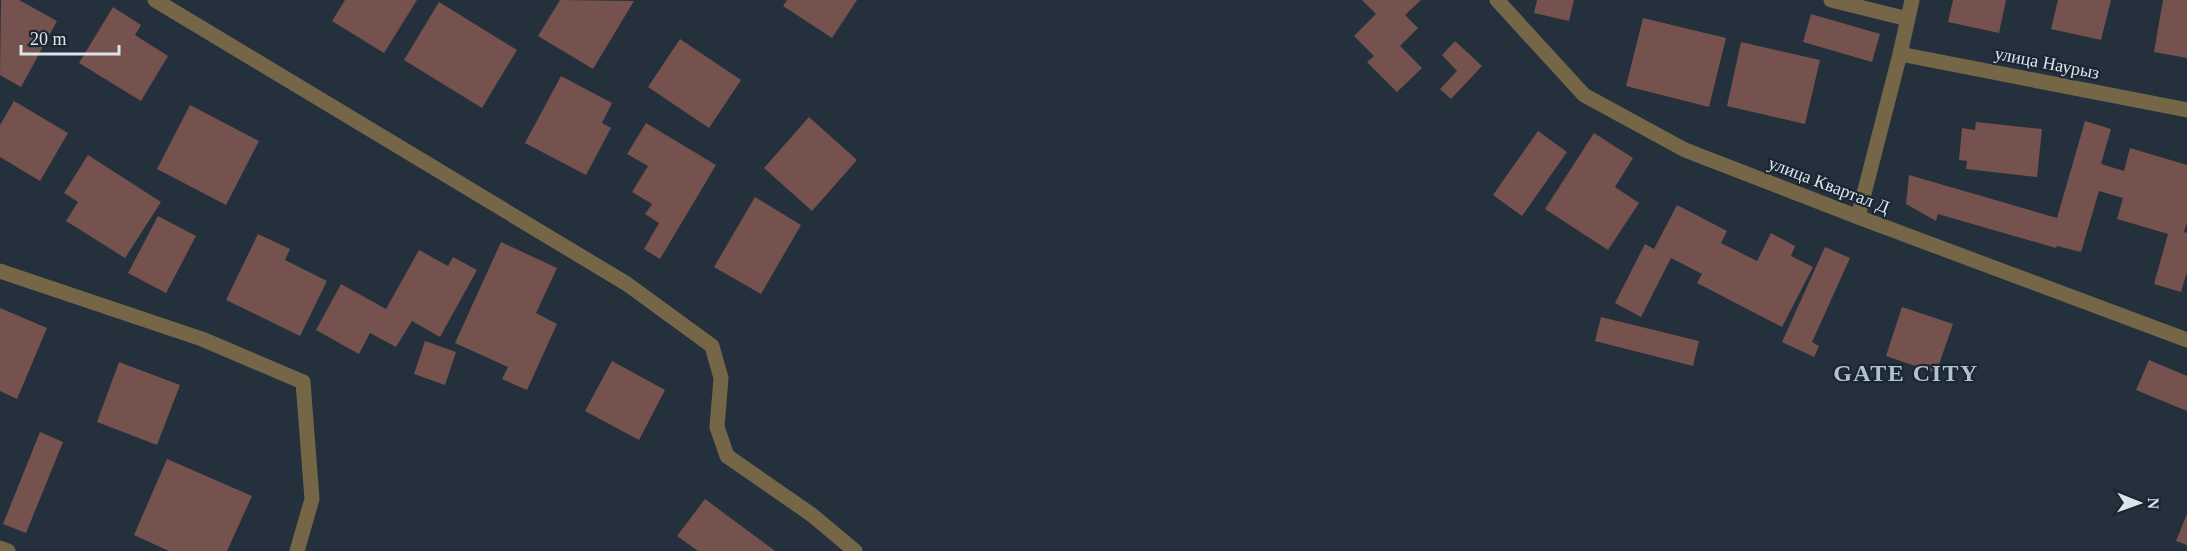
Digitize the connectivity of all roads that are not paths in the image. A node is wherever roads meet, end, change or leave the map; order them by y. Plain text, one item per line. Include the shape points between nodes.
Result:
1 (155, 0) edge
2 (1497, 0) edge
3 (1831, 0) edge
4 (1912, 0) edge
5 (1908, 19) junction
6 (1900, 54) junction
7 (2187, 110) edge
8 (1858, 217) junction
9 (0, 271) edge
10 (2187, 340) edge
11 (0, 548) edge
12 (8, 551) edge
13 (297, 551) edge
14 (855, 551) edge

1 - 14 street via 627,284 712,346 721,378 717,427 727,456 812,515
2 - 8 street, улица Квартал Д via 1584,95 1685,150
3 - 5 street
4 - 5 street
5 - 6 street
6 - 7 street, улица Наурыз
6 - 8 street
8 - 10 street, улица Квартал Д
9 - 13 street via 202,339 303,382 312,499
11 - 12 street

